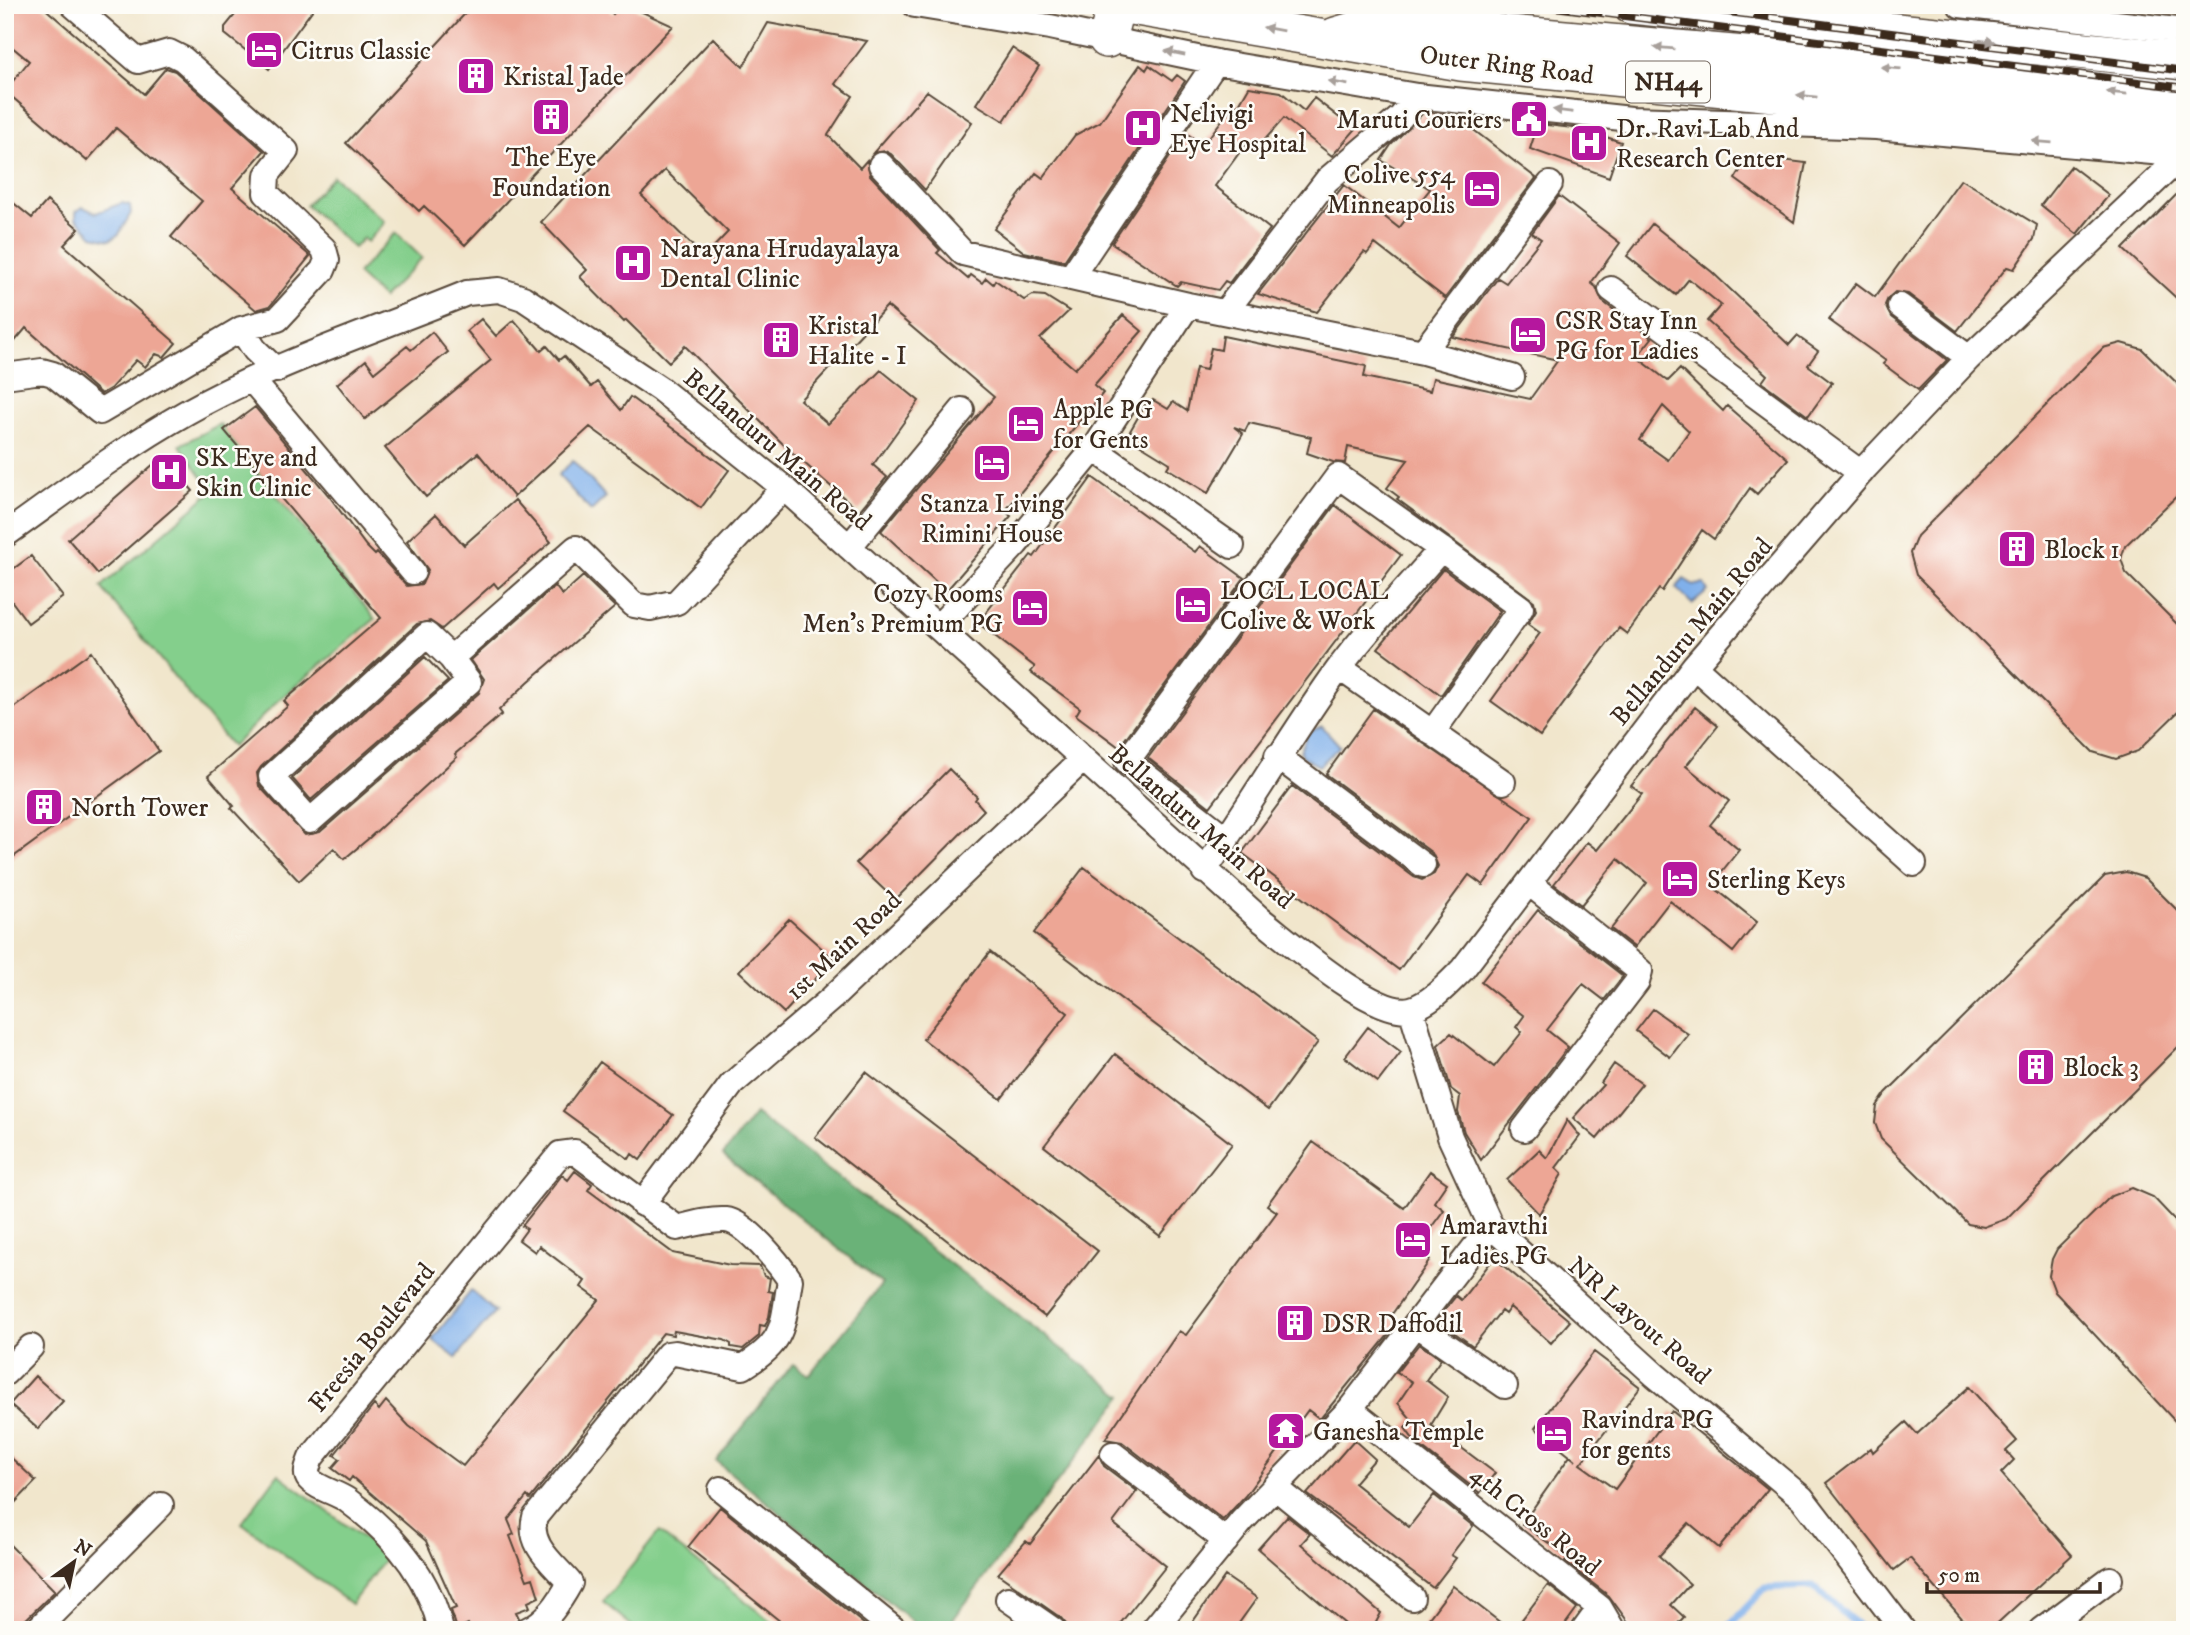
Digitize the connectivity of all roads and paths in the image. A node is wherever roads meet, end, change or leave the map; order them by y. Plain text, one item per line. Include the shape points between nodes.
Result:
1 (73, 5) edge
2 (915, 5) edge
3 (1125, 5) edge
4 (1631, 5) edge
5 (1960, 5) edge
6 (1111, 22) edge
7 (2185, 31) edge
8 (1323, 39) junction
9 (2185, 61) edge
10 (1216, 62) junction
11 (1417, 96) junction
12 (2185, 100) edge
13 (2184, 149) edge
14 (881, 164) dead end
15 (1550, 184) dead end
16 (1071, 277) junction
17 (1611, 289) dead end
18 (1188, 305) junction
19 (1900, 306) dead end
20 (1225, 312) junction
21 (241, 328) junction
22 (1423, 352) junction
23 (1969, 358) junction
24 (276, 370) junction
25 (5, 376) edge
26 (1512, 377) dead end
27 (252, 380) junction
28 (962, 410) dead end
29 (1094, 449) junction
30 (1861, 473) junction
31 (784, 488) junction
32 (5, 535) edge
33 (1231, 546) dead end
34 (849, 547) junction
35 (1441, 549) junction
36 (412, 572) dead end
37 (938, 627) junction
38 (451, 658) junction
39 (1694, 667) junction
40 (1340, 668) junction
41 (1432, 733) junction
42 (1277, 756) junction
43 (1082, 760) junction
44 (1503, 782) dead end
45 (1227, 839) junction
46 (1914, 864) dead end
47 (1423, 865) dead end
48 (1204, 871) junction
49 (1529, 883) junction
50 (1410, 1009) junction
51 (1524, 1129) dead end
52 (642, 1204) junction
53 (1491, 1226) junction
54 (1416, 1324) junction
55 (31, 1347) dead end
56 (5, 1373) edge
57 (1505, 1386) dead end
58 (1350, 1409) junction
59 (1112, 1454) dead end
60 (1276, 1488) junction
61 (721, 1489) dead end
62 (161, 1505) dead end
63 (1226, 1541) junction
64 (2110, 1579) dead end
65 (1412, 1598) dead end
66 (1008, 1599) dead end
67 (1600, 1608) junction
68 (37, 1630) edge
69 (441, 1630) edge
70 (527, 1630) edge
71 (895, 1630) edge
72 (1053, 1630) edge
73 (1153, 1630) edge
74 (1584, 1630) edge
75 (1612, 1630) edge
76 (1903, 1630) edge
77 (2042, 1630) edge

1 - 21 street via 138,61 169,52 183,60 286,151 267,175 266,193 324,249 327,260 278,319
2 - 6 street
8 -> 3 highway, Outer Ring Road / NH44
4 -> 9 highway
5 - 7 street
10 -> 6 street
12 -> 8 highway via 1499,33 1400,17
13 -> 8 highway, Outer Ring Road / NH44 via 1875,102 1461,62
11 -> 10 street
10 - 16 street
13 -> 11 street via 1876,127 1632,120
11 - 20 street via 1402,117 1327,180
13 - 23 street, Bellanduru Main Road
14 - 16 street via 963,253
15 - 22 street
16 - 18 street
17 - 30 street
18 - 20 street
18 - 29 street
19 - 23 street
20 - 22 street
21 - 24 street
21 - 25 street via 100,412 53,374
22 - 26 street
23 - 30 street, Bellanduru Main Road
24 - 27 street, Bellanduru Main Road
24 - 31 street, Bellanduru Main Road via 467,293 499,290 547,312 660,389
27 - 32 street, Bellanduru Main Road via 187,412
27 - 36 street
28 - 34 street
29 - 33 street
29 - 37 street via 1016,544
30 - 39 street, Bellanduru Main Road
31 - 34 street, Bellanduru Main Road
31 - 38 street via 677,602 650,608 634,605 576,548
34 - 37 street, Bellanduru Main Road
35 - 40 street
35 - 41 street via 1521,608
35 - 45 street via 1338,476 1135,750 1127,761
37 - 43 street, Bellanduru Main Road
38 - 38 street via 427,635 271,777 310,821 469,682
39 - 46 street
39 - 49 street, Bellanduru Main Road
40 - 41 street
40 - 42 street
41 - 44 street
42 - 45 street
42 - 47 street
43 - 48 street, Bellanduru Main Road
43 - 52 street, 1st Main Road via 832,998 732,1084
45 - 48 street
48 - 50 street, Bellanduru Main Road via 1343,983 1382,1007
49 - 50 street, Bellanduru Main Road via 1462,970 1440,991
49 - 51 street via 1640,971 1637,982
50 - 53 street, NR Layout Road via 1450,1137
52 - 69 street, Freesia Boulevard via 575,1152 560,1154 311,1458 309,1480 347,1500 410,1561 435,1603
52 - 70 street, Freesia Boulevard via 677,1228 730,1220 773,1254 790,1280 782,1332 769,1351 743,1367 676,1353 660,1362 535,1517 535,1544 570,1583 558,1604
53 - 54 street
53 - 76 street, NR Layout Road via 1656,1375 1802,1498
54 - 57 street
54 - 58 street
55 - 56 street
58 - 60 street
58 - 67 street, 4th Cross Road
59 - 63 street
60 - 63 street
60 - 65 street
61 - 71 street
62 - 68 street
63 - 73 street
64 - 77 street
66 - 72 street
67 - 74 street
67 - 75 street, 4th Cross Road

